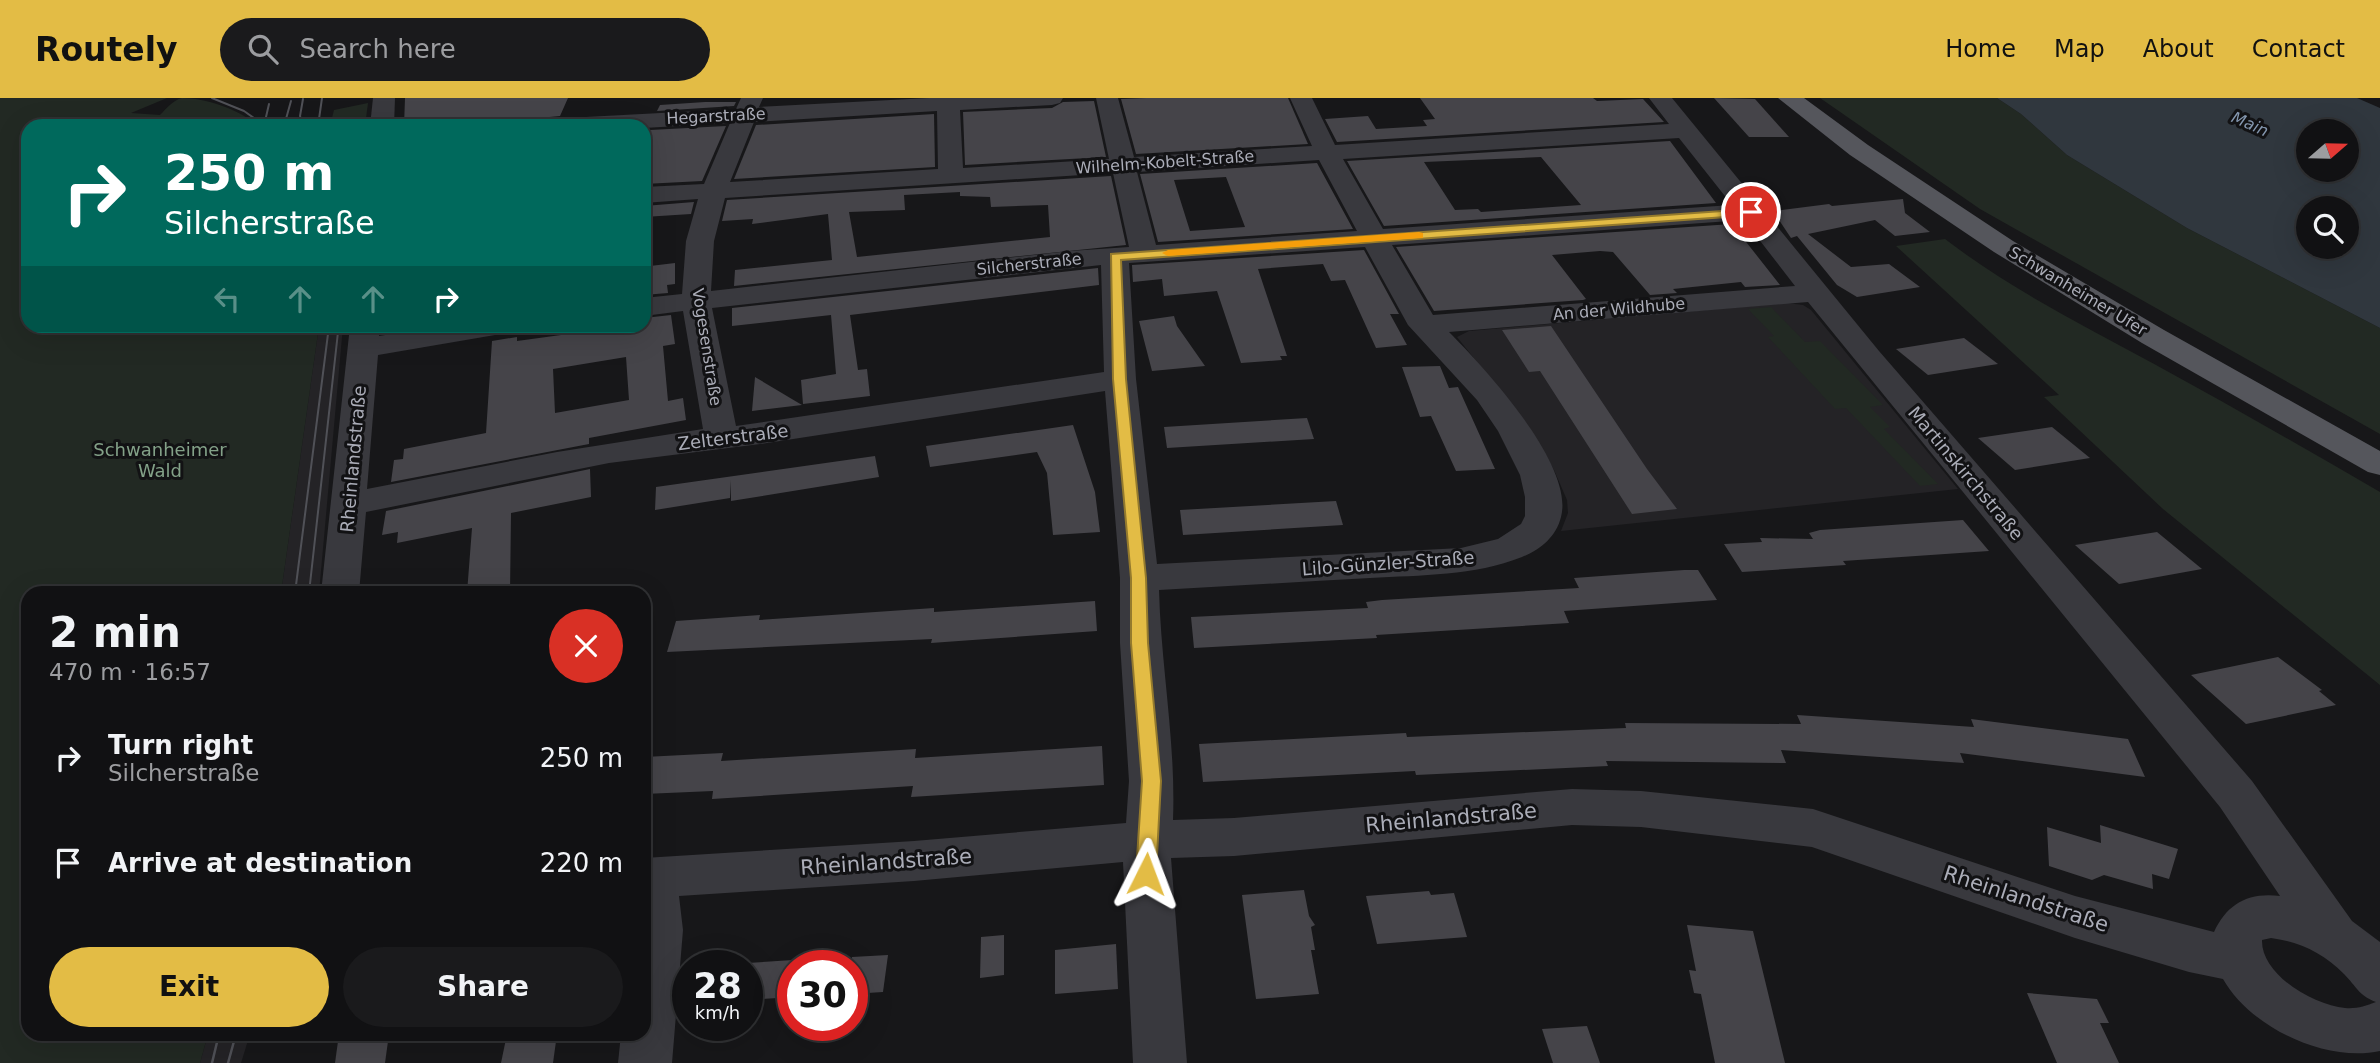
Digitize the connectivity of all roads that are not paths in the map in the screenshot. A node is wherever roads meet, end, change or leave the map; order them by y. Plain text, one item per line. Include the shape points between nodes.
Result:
1 (384, 98) edge
2 (578, 98) edge
3 (1052, 98) edge
4 (1107, 98) edge
5 (1301, 98) edge
6 (1660, 98) edge
7 (1789, 98) edge
8 (1812, 98) edge
9 (948, 101) edge
10 (748, 106) edge
11 (382, 119) edge
12 (564, 119) edge
13 (626, 119) edge
14 (1686, 130) junction
15 (1326, 152) junction
16 (1122, 164) junction
17 (951, 175) junction
18 (716, 191) junction
19 (651, 195) edge
20 (1751, 212) junction
21 (1376, 238) junction
22 (1130, 256) junction
23 (1815, 293) junction
24 (698, 301) junction
25 (651, 306) edge
26 (1423, 325) junction
27 (412, 333) edge
28 (364, 337) edge
29 (1119, 379) junction
30 (721, 437) junction
31 (2380, 442) edge
32 (2380, 465) edge
33 (348, 504) junction
34 (1139, 578) junction
35 (342, 586) edge
36 (1149, 840) junction
37 (2271, 848) junction
38 (651, 877) edge
39 (651, 889) edge
40 (2282, 917) junction
41 (2334, 936) junction
42 (2238, 959) junction
43 (2380, 980) edge
44 (651, 1008) edge
45 (2372, 1035) edge
46 (648, 1041) edge
47 (646, 1063) edge
48 (1160, 1063) edge

1 - 11 street
2 - 12 street
3 - 9 street, Hegarstraße
4 - 16 street
5 - 15 street, Lilo-Günzler-Straße
6 - 14 street, Martinskirchstraße
7 - 32 main road, Schwanheimer Ufer via 1984,235
8 - 31 main road, Schwanheimer Ufer via 2010,233
9 - 10 street, Hegarstraße
9 - 17 street
10 - 13 street, Hegarstraße
10 - 18 street, Vogesenstraße
14 - 15 street, Wilhelm-Kobelt-Straße
14 - 20 street, Martinskirchstraße
15 - 16 street, Wilhelm-Kobelt-Straße
15 - 21 street, Lilo-Günzler-Straße
16 - 17 street, Wilhelm-Kobelt-Straße
16 - 22 street
17 - 18 street, Wilhelm-Kobelt-Straße
18 - 19 street, Wilhelm-Kobelt-Straße
18 - 24 street, Vogesenstraße via 700,245
20 - 21 street, Silcherstraße
20 - 23 street, Martinskirchstraße
21 - 22 street, Silcherstraße
21 - 26 street, Lilo-Günzler-Straße
22 - 24 street, Silcherstraße
22 - 29 street
23 - 26 street, An der Wildhube
23 - 37 street, Martinskirchstraße via 2236,794
24 - 25 street, Silcherstraße
24 - 30 street, Vogesenstraße
26 - 34 street, Lilo-Günzler-Straße via 1478,380 1520,442 1544,494 1544,517 1536,531 1489,555 1461,560
27 - 28 street
28 - 33 street, Rheinlandstraße
29 - 30 street, Zelterstraße
29 - 34 street
30 - 33 street, Zelterstraße
33 - 35 street, Rheinlandstraße
34 - 36 street via 1152,781
36 - 38 street, Rheinlandstraße via 914,861
36 - 42 street, Rheinlandstraße via 1234,837 1572,807 1741,818 1813,828 2075,916 2189,950
36 - 48 street via 1146,874
37 - 40 street, Martinskirchstraße
37 - 41 street, Martinskirchstraße
39 - 44 street via 658,930
40 - 41 street
40 - 42 street via 2248,921 2238,930 2234,943
41 - 43 street via 2356,952
42 - 45 street via 2248,977 2285,1010 2333,1031
46 - 47 street

